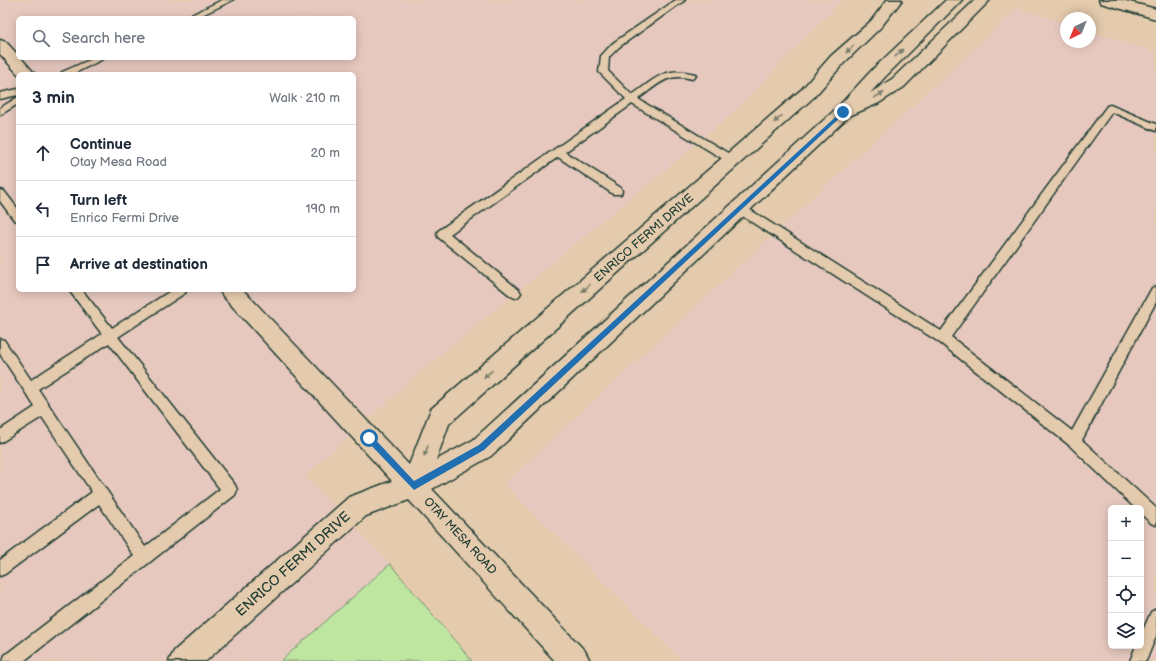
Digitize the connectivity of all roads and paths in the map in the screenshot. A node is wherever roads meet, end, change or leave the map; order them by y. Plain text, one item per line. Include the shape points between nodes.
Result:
1 (229, 0) edge
2 (681, 0) edge
3 (895, 0) edge
4 (955, 0) edge
5 (983, 0) edge
6 (1106, 0) edge
7 (1156, 14) edge
8 (193, 16) edge
9 (0, 45) edge
10 (97, 60) edge
11 (25, 72) edge
12 (70, 72) edge
13 (692, 76) dead end
14 (16, 92) edge
15 (0, 96) edge
16 (631, 99) junction
17 (16, 101) edge
18 (0, 112) edge
19 (843, 112) junction
20 (1156, 128) edge
21 (558, 152) junction
22 (732, 160) junction
23 (617, 191) dead end
24 (0, 194) edge
25 (740, 209) junction
26 (16, 214) edge
27 (1156, 291) edge
28 (77, 292) edge
29 (177, 292) edge
30 (232, 292) edge
31 (514, 293) dead end
32 (110, 335) junction
33 (944, 338) junction
34 (0, 344) edge
35 (29, 388) junction
36 (44, 409) junction
37 (0, 437) edge
38 (1074, 441) junction
39 (414, 486) junction
40 (101, 494) junction
41 (1156, 518) edge
42 (144, 558) junction
43 (0, 569) edge
44 (1156, 617) edge
45 (11, 661) edge
46 (184, 661) edge
47 (575, 661) edge
48 (1138, 661) edge

1 - 8 lane
2 - 16 lane via 616,45 605,56 603,72
3 -> 22 main road, ENRICO FERMI DRIVE via 876,24 837,60 808,93
19 -> 4 main road, ENRICO FERMI DRIVE via 878,74
19 -> 5 main road via 873,99 898,83
6 - 7 main road
9 - 11 main road
10 - 12 lane
13 - 16 lane via 681,73 666,75
14 - 15 lane
16 - 21 lane
16 - 22 lane
17 - 18 lane
19 - 25 main road, ENRICO FERMI DRIVE
20 - 33 lane via 1110,108
21 - 23 lane
21 - 31 lane via 442,234
22 -> 39 main road, ENRICO FERMI DRIVE via 439,417
24 - 26 lane
25 - 33 lane
25 - 39 main road, ENRICO FERMI DRIVE via 482,448
27 - 38 lane
28 - 32 lane
29 - 32 lane
30 - 39 main road, OTAY MESA ROAD
32 - 35 lane
32 - 42 lane via 230,490
33 - 38 lane
34 - 35 lane
35 - 36 lane
36 - 37 lane
36 - 40 lane
38 - 41 lane
39 - 46 main road, ENRICO FERMI DRIVE via 358,506
39 - 47 main road, OTAY MESA ROAD
40 - 42 lane
40 - 43 lane
42 - 45 lane
44 - 48 lane

